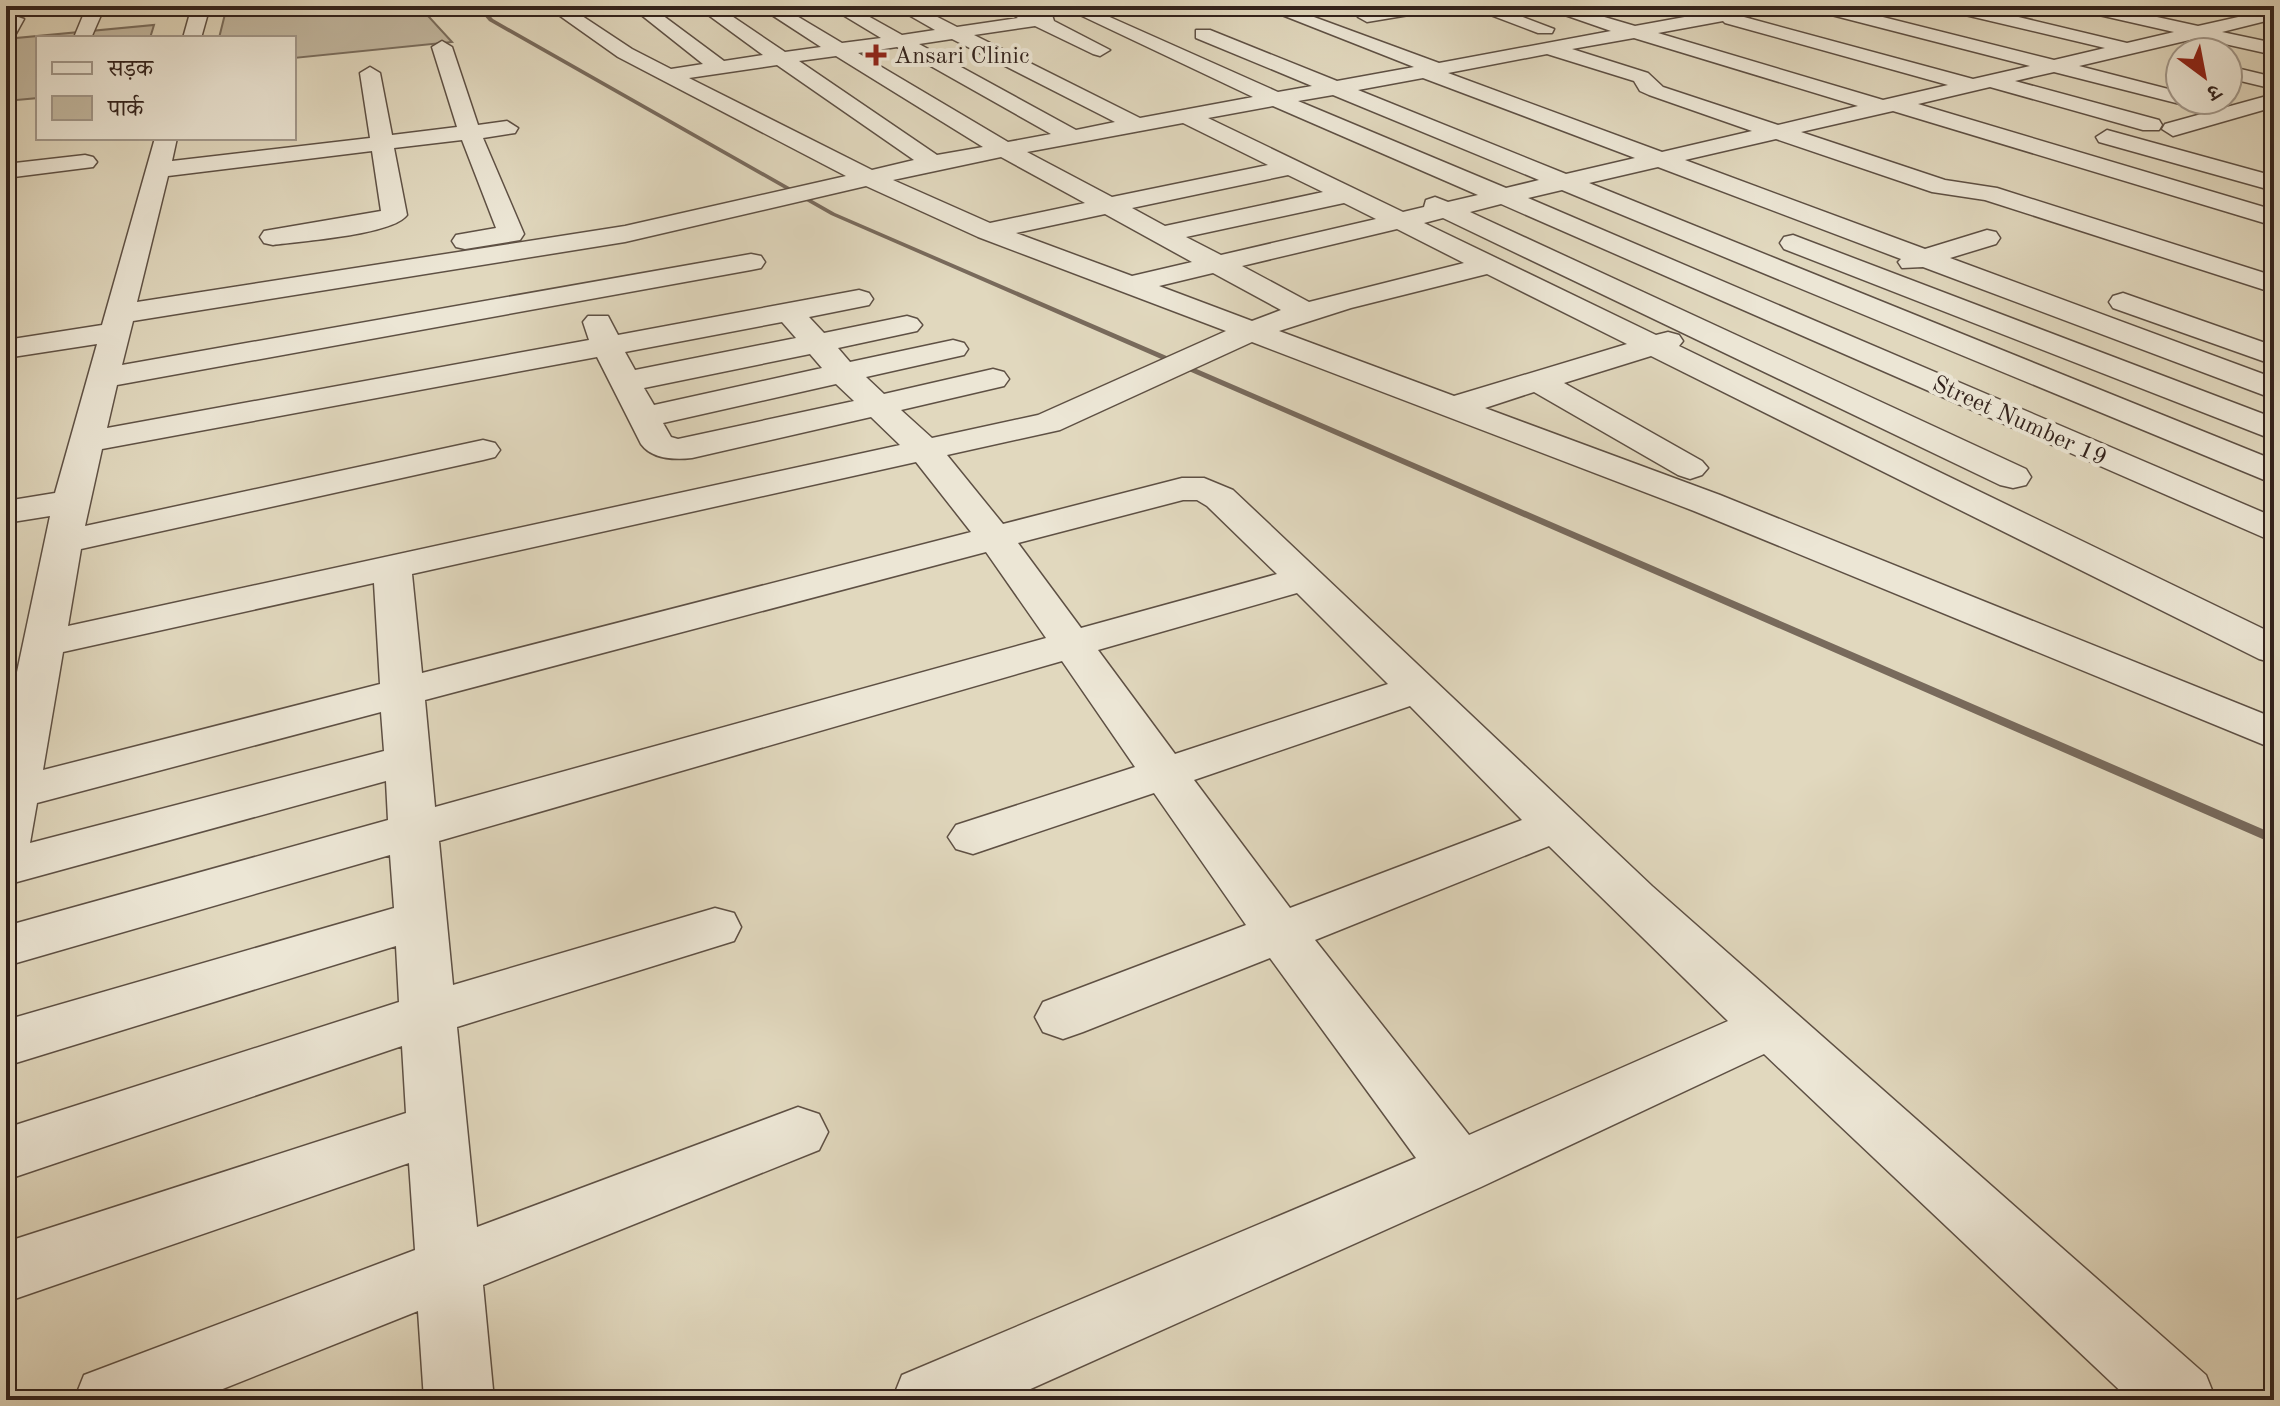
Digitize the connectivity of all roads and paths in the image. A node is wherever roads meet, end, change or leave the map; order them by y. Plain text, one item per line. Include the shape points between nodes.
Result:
1 (96, 6) edge
2 (201, 6) edge
3 (555, 6) edge
4 (639, 6) edge
5 (705, 6) edge
6 (767, 6) edge
7 (837, 6) edge
8 (902, 6) edge
9 (1268, 6) edge
10 (1433, 6) edge
11 (1476, 6) edge
12 (1548, 6) edge
13 (1818, 6) edge
14 (1886, 6) edge
15 (1950, 6) edge
16 (2083, 6) edge
17 (2214, 6) edge
18 (1767, 7) edge
19 (1122, 8) edge
20 (1397, 9) edge
21 (1078, 10) edge
22 (1345, 10) dead end
23 (980, 12) dead end
24 (1214, 12) dead end
25 (1007, 16) edge
26 (1721, 16) junction
27 (1367, 17) junction
28 (2270, 17) edge
29 (6, 18) edge
30 (1038, 20) junction
31 (1635, 22) junction
32 (1676, 24) junction
33 (1190, 29) dead end
34 (1593, 29) junction
35 (2199, 32) junction
36 (953, 33) junction
37 (1412, 33) dead end
38 (6, 35) edge
39 (84, 35) dead end
40 (193, 36) edge
41 (2191, 36) edge
42 (900, 41) junction
43 (442, 47) dead end
44 (2128, 48) junction
45 (1547, 49) junction
46 (2164, 49) edge
47 (2274, 49) edge
48 (840, 50) junction
49 (1477, 57) junction
50 (2093, 57) junction
51 (781, 58) junction
52 (2244, 59) edge
53 (1123, 61) dead end
54 (1809, 62) dead end
55 (2053, 66) junction
56 (2274, 66) edge
57 (720, 67) junction
58 (1331, 69) junction
59 (1430, 70) junction
60 (370, 73) dead end
61 (2015, 74) junction
62 (2164, 74) edge
63 (668, 75) junction
64 (1672, 77) dead end
65 (1380, 79) junction
66 (1980, 83) junction
67 (2244, 83) edge
68 (1936, 93) junction
69 (2164, 94) edge
70 (1884, 97) junction
71 (1275, 99) junction
72 (2244, 101) edge
73 (2273, 102) edge
74 (1636, 103) dead end
75 (1841, 115) junction
76 (2199, 116) edge
77 (1224, 122) junction
78 (1812, 122) junction
79 (1137, 125) junction
80 (507, 128) dead end
81 (2173, 129) junction
82 (1505, 130) dead end
83 (1772, 131) junction
84 (470, 133) junction
85 (1073, 137) junction
86 (1740, 139) junction
87 (2214, 139) dead end
88 (382, 143) junction
89 (1696, 149) junction
90 (1005, 150) junction
91 (162, 154) edge
92 (1657, 158) junction
93 (1333, 159) dead end
94 (85, 162) dead end
95 (933, 163) junction
96 (1076, 165) dead end
97 (1562, 167) junction
98 (1290, 168) junction
99 (1608, 170) junction
100 (6, 171) edge
101 (1046, 171) junction
102 (1000, 180) dead end
103 (854, 182) junction
104 (2274, 184) edge
105 (1652, 188) dead end
106 (955, 189) dead end
107 (1346, 195) junction
108 (1501, 196) junction
109 (910, 198) junction
110 (1109, 205) junction
111 (1400, 205) junction
112 (1445, 210) junction
113 (2274, 218) edge
114 (2274, 227) edge
115 (987, 231) junction
116 (1162, 234) junction
117 (1770, 234) dead end
118 (273, 237) dead end
119 (515, 242) junction
120 (1975, 242) junction
121 (562, 244) junction
122 (2187, 257) junction
123 (1921, 259) junction
124 (2007, 261) dead end
125 (751, 262) dead end
126 (1216, 263) junction
127 (1490, 265) junction
128 (1872, 275) junction
129 (227, 276) dead end
130 (1129, 285) junction
131 (2274, 286) edge
132 (1826, 290) junction
133 (588, 292) junction
134 (2095, 292) dead end
135 (859, 299) dead end
136 (1767, 309) junction
137 (1306, 312) junction
138 (116, 323) junction
139 (2183, 324) junction
140 (907, 325) dead end
141 (1705, 329) junction
142 (1246, 334) junction
143 (1654, 345) junction
144 (607, 347) junction
145 (6, 349) edge
146 (953, 349) dead end
147 (2274, 356) edge
148 (831, 358) junction
149 (103, 378) junction
150 (993, 379) dead end
151 (1537, 381) junction
152 (625, 382) junction
153 (2274, 389) edge
154 (1456, 406) junction
155 (644, 417) junction
156 (2274, 430) edge
157 (87, 442) junction
158 (924, 449) junction
159 (483, 450) dead end
160 (1690, 468) dead end
161 (2274, 473) edge
162 (2013, 477) dead end
163 (6, 512) edge
164 (66, 523) junction
165 (2274, 531) edge
166 (6, 537) edge
167 (994, 537) junction
168 (392, 567) junction
169 (1306, 578) junction
170 (43, 644) junction
171 (1074, 645) junction
172 (2274, 650) edge
173 (1418, 689) junction
174 (402, 691) junction
175 (2267, 725) edge
176 (408, 760) junction
177 (1167, 774) junction
178 (15, 793) junction
179 (1556, 825) junction
180 (413, 831) junction
181 (973, 837) dead end
182 (6, 842) edge
183 (6, 867) edge
184 (420, 919) junction
185 (715, 927) dead end
186 (1280, 933) junction
187 (6, 946) edge
188 (427, 1015) junction
189 (1063, 1017) dead end
190 (1771, 1027) junction
191 (6, 1043) edge
192 (437, 1128) junction
193 (798, 1132) dead end
194 (6, 1154) edge
195 (1459, 1168) junction
196 (448, 1271) junction
197 (6, 1272) edge
198 (109, 1400) edge
199 (459, 1400) edge
200 (927, 1400) edge
201 (2181, 1400) edge

1 - 39 street
2 - 40 street
3 - 63 street via 595,36
4 - 57 street
5 - 51 street
6 - 48 street
7 - 42 street
8 - 36 street
9 - 59 street
10 - 20 street
11 - 45 street
12 - 34 street
13 - 55 street
14 - 50 street
15 - 44 street
16 - 35 street
17 - 28 street
18 - 26 street
18 - 61 street
19 - 21 street
20 - 27 street
21 - 30 street
21 - 71 street, Street Number 19
22 - 27 street
23 - 25 street
24 - 58 street
25 - 30 street
25 - 36 street
26 - 32 street
26 - 66 street
27 - 37 street
28 - 35 street
29 - 38 street via 15,19
30 - 53 street
31 - 32 street
31 - 34 street
31 - 70 street
32 - 54 street
33 - 58 street
34 - 45 street
34 - 75 street
35 - 41 street
35 - 47 street
36 - 42 street
36 - 79 street
42 - 48 street
42 - 85 street
43 - 84 street
44 - 46 street
44 - 50 street
45 - 49 street
45 - 83 street via 1641,77 1656,91
48 - 51 street
48 - 90 street
49 - 59 street
49 - 89 street
50 - 55 street
50 - 62 street
51 - 57 street
51 - 95 street
52 - 56 street
55 - 61 street
55 - 69 street
57 - 63 street
58 - 65 street
58 - 71 street
58 - 97 street
59 - 65 street
59 - 92 street
60 - 88 street
61 - 66 street
63 - 103 street
64 - 78 street
65 - 82 street
66 - 68 street
66 - 81 street
67 - 73 street
68 - 70 street
68 - 104 street
70 - 75 street
70 - 113 street
71 - 77 street
71 - 108 street, Street Number 19
72 - 73 street
74 - 86 street
75 - 78 street
76 - 81 street
77 - 79 street via 1182,116
77 - 93 street
77 - 98 street
78 - 83 street
79 - 85 street
80 - 84 street
81 - 87 street
83 - 86 street
83 - 122 street via 1941,187 1988,193
84 - 88 street
84 - 119 street
85 - 90 street
86 - 89 street
88 - 91 street
88 - 118 street via 394,215
89 - 92 street
89 - 120 street
90 - 95 street
90 - 101 street
91 - 138 street
92 - 99 street
92 - 123 street
94 - 100 street
95 - 103 street
96 - 101 street
97 - 99 street
97 - 108 street
97 - 132 street
98 - 107 street
98 - 110 street
99 - 105 street
101 - 102 street
101 - 110 street
103 - 109 street
103 - 121 street via 698,220
106 - 109 street
107 - 111 street
107 - 116 street
108 - 112 street
108 - 136 street, Street Number 19
109 - 115 street
110 - 115 street
110 - 116 street
111 - 112 street
111 - 126 street
111 - 127 street
112 - 141 street
114 - 122 street
115 - 130 street
116 - 126 street
117 - 128 street
119 - 121 street
119 - 129 street
119 - 138 street
120 - 123 street
120 - 124 street
121 - 133 street
122 - 131 street
123 - 128 street
123 - 153 street
125 - 133 street
126 - 130 street
126 - 137 street
127 - 137 street
127 - 143 street
128 - 132 street
128 - 156 street
130 - 142 street
131 - 139 street
132 - 136 street
132 - 161 street
133 - 144 street
133 - 149 street
134 - 139 street
135 - 148 street
136 - 141 street
136 - 165 street, Street Number 19
137 - 142 street
138 - 145 street
138 - 149 street
139 - 147 street
140 - 148 street
141 - 143 street
141 - 162 street
142 - 154 street
142 - 158 street via 1116,397 1048,423
143 - 151 street
143 - 172 street
144 - 148 street
144 - 152 street
144 - 157 street
146 - 148 street
148 - 150 street
148 - 152 street
148 - 155 street
148 - 155 street via 676,450 658,444
148 - 158 street
149 - 157 street
151 - 154 street
151 - 160 street
152 - 155 street
154 - 175 street
157 - 164 street
158 - 167 street
158 - 168 street
159 - 164 street
163 - 164 street
164 - 166 street
164 - 170 street
167 - 169 street via 1182,489 1204,489
167 - 171 street
167 - 174 street
168 - 170 street
168 - 174 street
169 - 171 street
169 - 173 street
170 - 178 street
171 - 177 street
171 - 180 street
173 - 177 street
173 - 179 street
174 - 176 street
174 - 178 street
176 - 180 street
176 - 183 street
177 - 181 street
177 - 186 street
178 - 182 street
179 - 186 street
179 - 190 street
180 - 184 street
180 - 187 street
184 - 188 street
184 - 191 street
185 - 188 street
186 - 189 street
186 - 195 street
188 - 192 street
188 - 194 street
190 - 195 street
190 - 201 street
192 - 196 street
192 - 197 street
193 - 196 street
195 - 200 street
196 - 198 street
196 - 199 street

